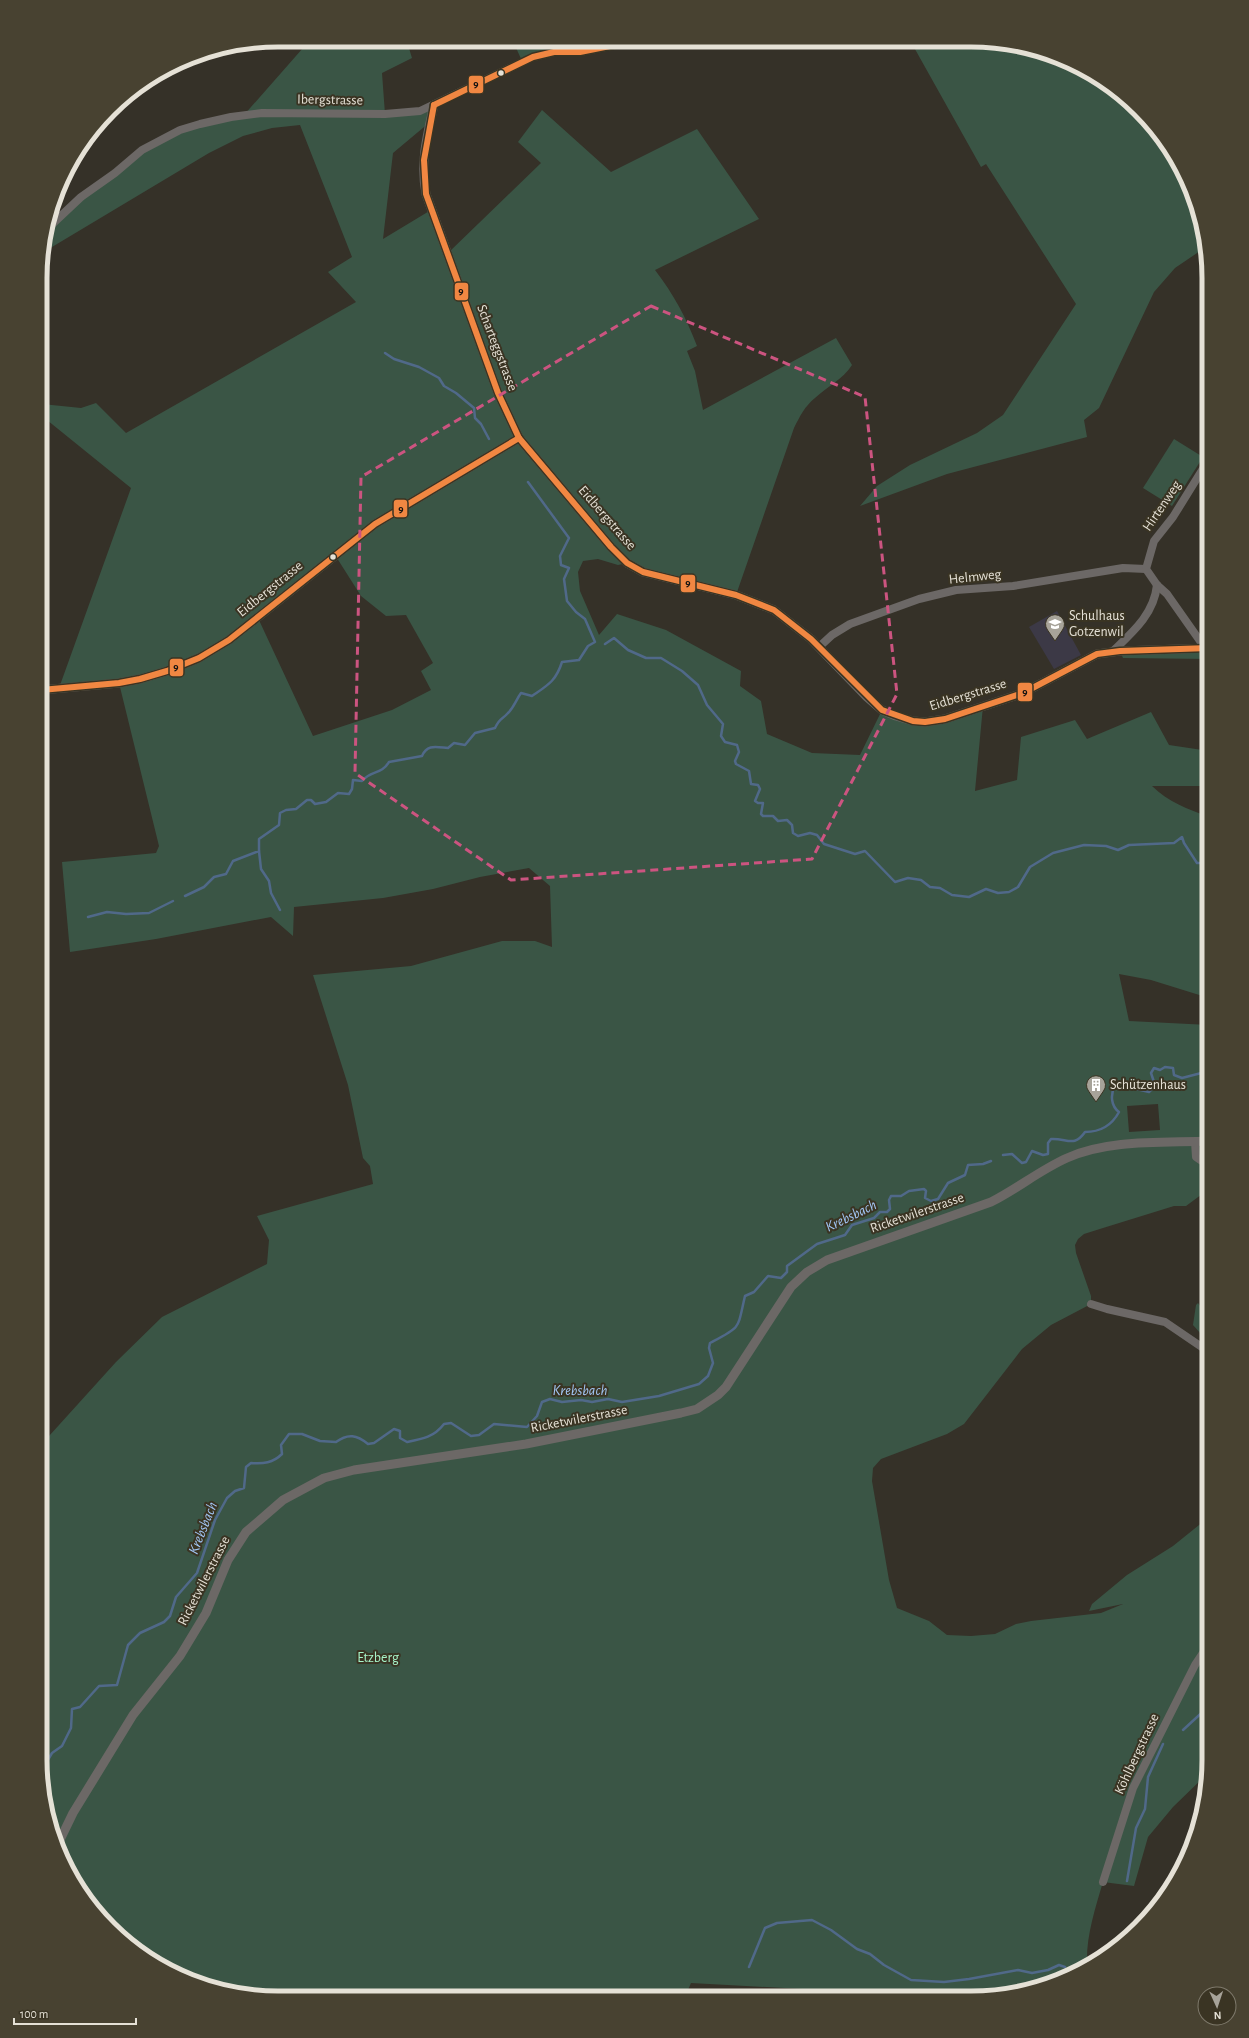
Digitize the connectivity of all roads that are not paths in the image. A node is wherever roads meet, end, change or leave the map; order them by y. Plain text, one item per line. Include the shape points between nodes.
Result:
1 (605, 47) edge
2 (434, 105) junction
3 (54, 223) edge
4 (519, 438) junction
5 (1202, 470) edge
6 (1146, 569) junction
7 (1157, 585) junction
8 (1202, 641) edge
9 (819, 647) junction
10 (1202, 648) edge
11 (1114, 651) junction
12 (47, 689) edge
13 (1196, 1142) junction
14 (1202, 1142) edge
15 (1202, 1161) edge
16 (1091, 1304) dead end
17 (1202, 1347) edge
18 (1202, 1654) edge
19 (61, 1838) edge
20 (1103, 1882) dead end

1 - 2 street, Ibergstrasse via 580,52 554,52 533,57
2 - 3 street, Ibergstrasse via 420,111 385,114 262,113 231,117 180,130 142,150 81,197
2 - 4 street, Scharteggstrasse via 423,151 423,180 426,194 498,393
4 - 9 street, Eidbergstrasse via 627,563 658,577 736,595 774,610
4 - 12 street, Eidbergstrasse via 375,524 229,640 199,658 167,671 133,680
5 - 6 street, Hirtenweg via 1173,517 1154,541
6 - 7 street
6 - 9 street, Helmweg via 1123,568 1013,586 956,590 919,599 850,624
7 - 8 street via 1167,594
7 - 11 street via 1156,597 1142,623
9 - 11 street, Eidbergstrasse via 882,710 913,721 925,722 945,719 1023,693 1082,660
10 - 11 street, Eidbergstrasse
13 - 14 street, Ricketwilerstrasse
13 - 15 street via 1196,1157
13 - 19 street, Ricketwilerstrasse via 1110,1146 1089,1150 1052,1165 990,1202 827,1260 791,1286 726,1387 710,1402 697,1409 526,1444 354,1470 324,1478 283,1500 246,1532 228,1560 206,1613 180,1656 133,1715 73,1813
16 - 17 street via 1165,1322
18 - 20 street, Köhlbergstrasse via 1133,1788

